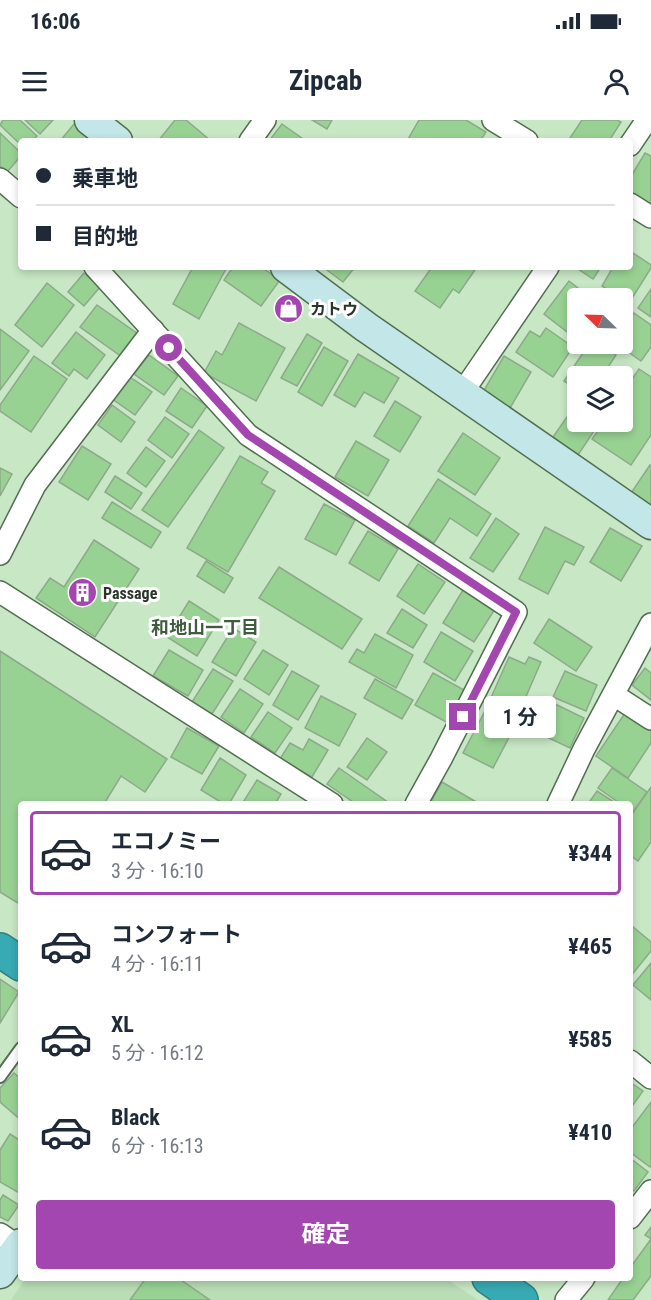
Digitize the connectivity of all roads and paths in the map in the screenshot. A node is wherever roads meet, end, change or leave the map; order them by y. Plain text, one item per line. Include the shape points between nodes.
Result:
1 (90, 120) edge
2 (265, 120) edge
3 (493, 120) edge
4 (647, 120) edge
5 (113, 138) edge
6 (252, 138) edge
7 (522, 138) edge
8 (633, 141) edge
9 (0, 179) edge
10 (18, 194) edge
11 (633, 206) edge
12 (651, 217) edge
13 (97, 270) edge
14 (290, 270) edge
15 (546, 270) edge
16 (153, 330) junction
17 (462, 393) junction
18 (651, 524) edge
19 (0, 554) edge
20 (0, 592) edge
21 (651, 624) edge
22 (614, 695) junction
23 (651, 719) edge
24 (327, 801) edge
25 (418, 801) edge
26 (559, 801) edge
27 (0, 950) edge
28 (18, 962) edge
29 (18, 1052) edge
30 (633, 1063) edge
31 (0, 1077) edge
32 (651, 1078) edge
33 (651, 1191) edge
34 (633, 1214) edge
35 (13, 1242) edge
36 (0, 1273) edge
37 (493, 1281) edge
38 (582, 1281) edge
39 (521, 1300) edge
40 (566, 1300) edge

1 - 5 street
2 - 6 street
3 - 7 street
4 - 8 street
9 - 10 street
11 - 12 street
13 - 16 street
14 - 17 street
15 - 17 street
16 - 19 street via 35,485
16 - 25 street via 248,435 516,612
17 - 18 street
20 - 24 street
21 - 22 street
22 - 23 street
22 - 26 street
27 - 28 highway
29 - 31 lane
30 - 32 street
33 - 34 street
35 - 36 street
37 - 39 highway
38 - 40 street

